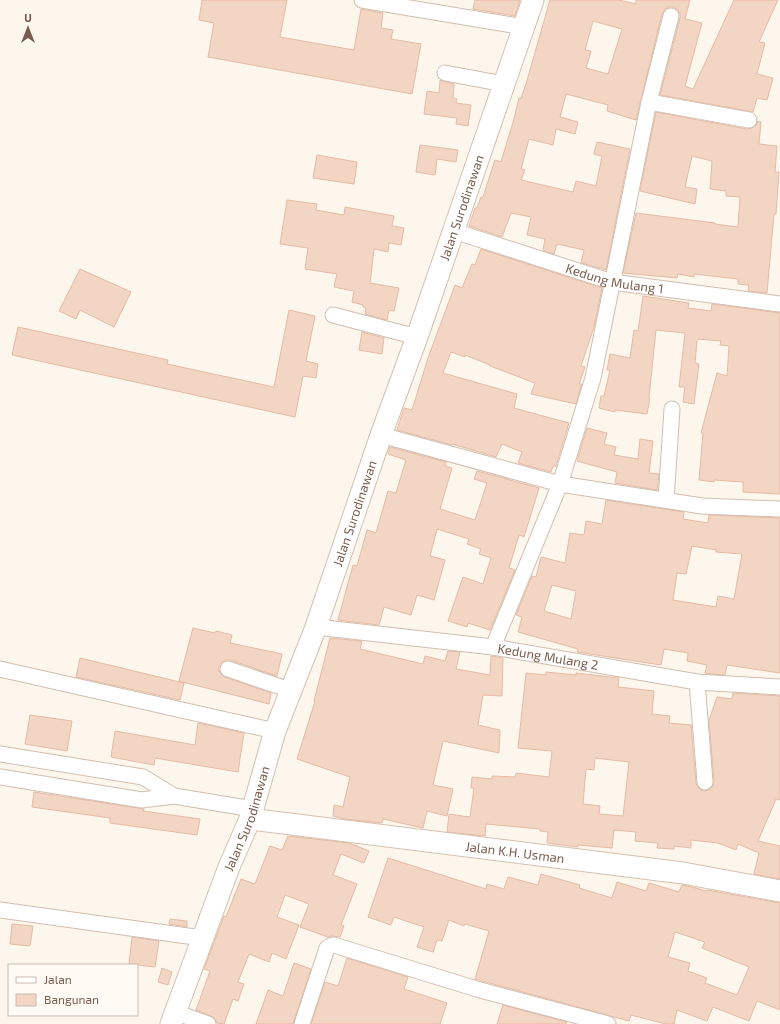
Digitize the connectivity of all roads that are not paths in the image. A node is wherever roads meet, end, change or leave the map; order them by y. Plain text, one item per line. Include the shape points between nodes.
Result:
1 (362, 0) edge
2 (533, 0) edge
3 (671, 16) dead end
4 (524, 27) junction
5 (444, 73) dead end
6 (504, 84) junction
7 (649, 102) junction
8 (749, 120) dead end
9 (454, 231) junction
10 (612, 282) junction
11 (780, 304) edge
12 (333, 315) dead end
13 (418, 337) junction
14 (672, 409) dead end
15 (382, 434) junction
16 (560, 484) junction
17 (666, 500) junction
18 (780, 509) edge
19 (316, 627) junction
20 (493, 647) junction
21 (0, 669) edge
22 (228, 669) dead end
23 (697, 682) junction
24 (780, 687) edge
25 (290, 690) junction
26 (275, 731) junction
27 (0, 754) edge
28 (0, 778) edge
29 (705, 782) dead end
30 (174, 796) junction
31 (251, 814) junction
32 (780, 891) edge
33 (0, 910) edge
34 (202, 938) junction
35 (173, 1018) edge
36 (208, 1024) edge
37 (302, 1024) edge
38 (608, 1024) edge

1 - 4 street
2 - 4 main road, Jalan Surodinawan
3 - 7 street
4 - 6 main road, Jalan Surodinawan
5 - 6 street
6 - 9 main road, Jalan Surodinawan
7 - 8 street
7 - 10 street
9 - 10 street, Kedung Mulang 1
9 - 13 main road, Jalan Surodinawan
10 - 11 street, Kedung Mulang 1
10 - 16 street via 593,378
12 - 13 street
13 - 15 main road, Jalan Surodinawan
14 - 17 street
15 - 16 street
15 - 19 main road, Jalan Surodinawan
16 - 17 street
16 - 20 street
17 - 18 street via 702,506
19 - 20 street, Kedung Mulang 2
19 - 25 main road, Jalan Surodinawan
20 - 23 street, Kedung Mulang 2
21 - 26 street
22 - 25 street
23 - 24 street, Kedung Mulang 2
23 - 29 street
25 - 26 main road, Jalan Surodinawan
26 - 31 main road, Jalan Surodinawan
27 - 30 street via 143,777
28 - 30 street via 142,800
30 - 31 street
31 - 32 main road, Jalan K.H. Usman via 683,873
31 - 34 main road, Jalan Surodinawan
33 - 34 street
34 - 35 main road, Jalan Surodinawan
35 - 36 street
37 - 38 street via 327,948 334,945 480,990

